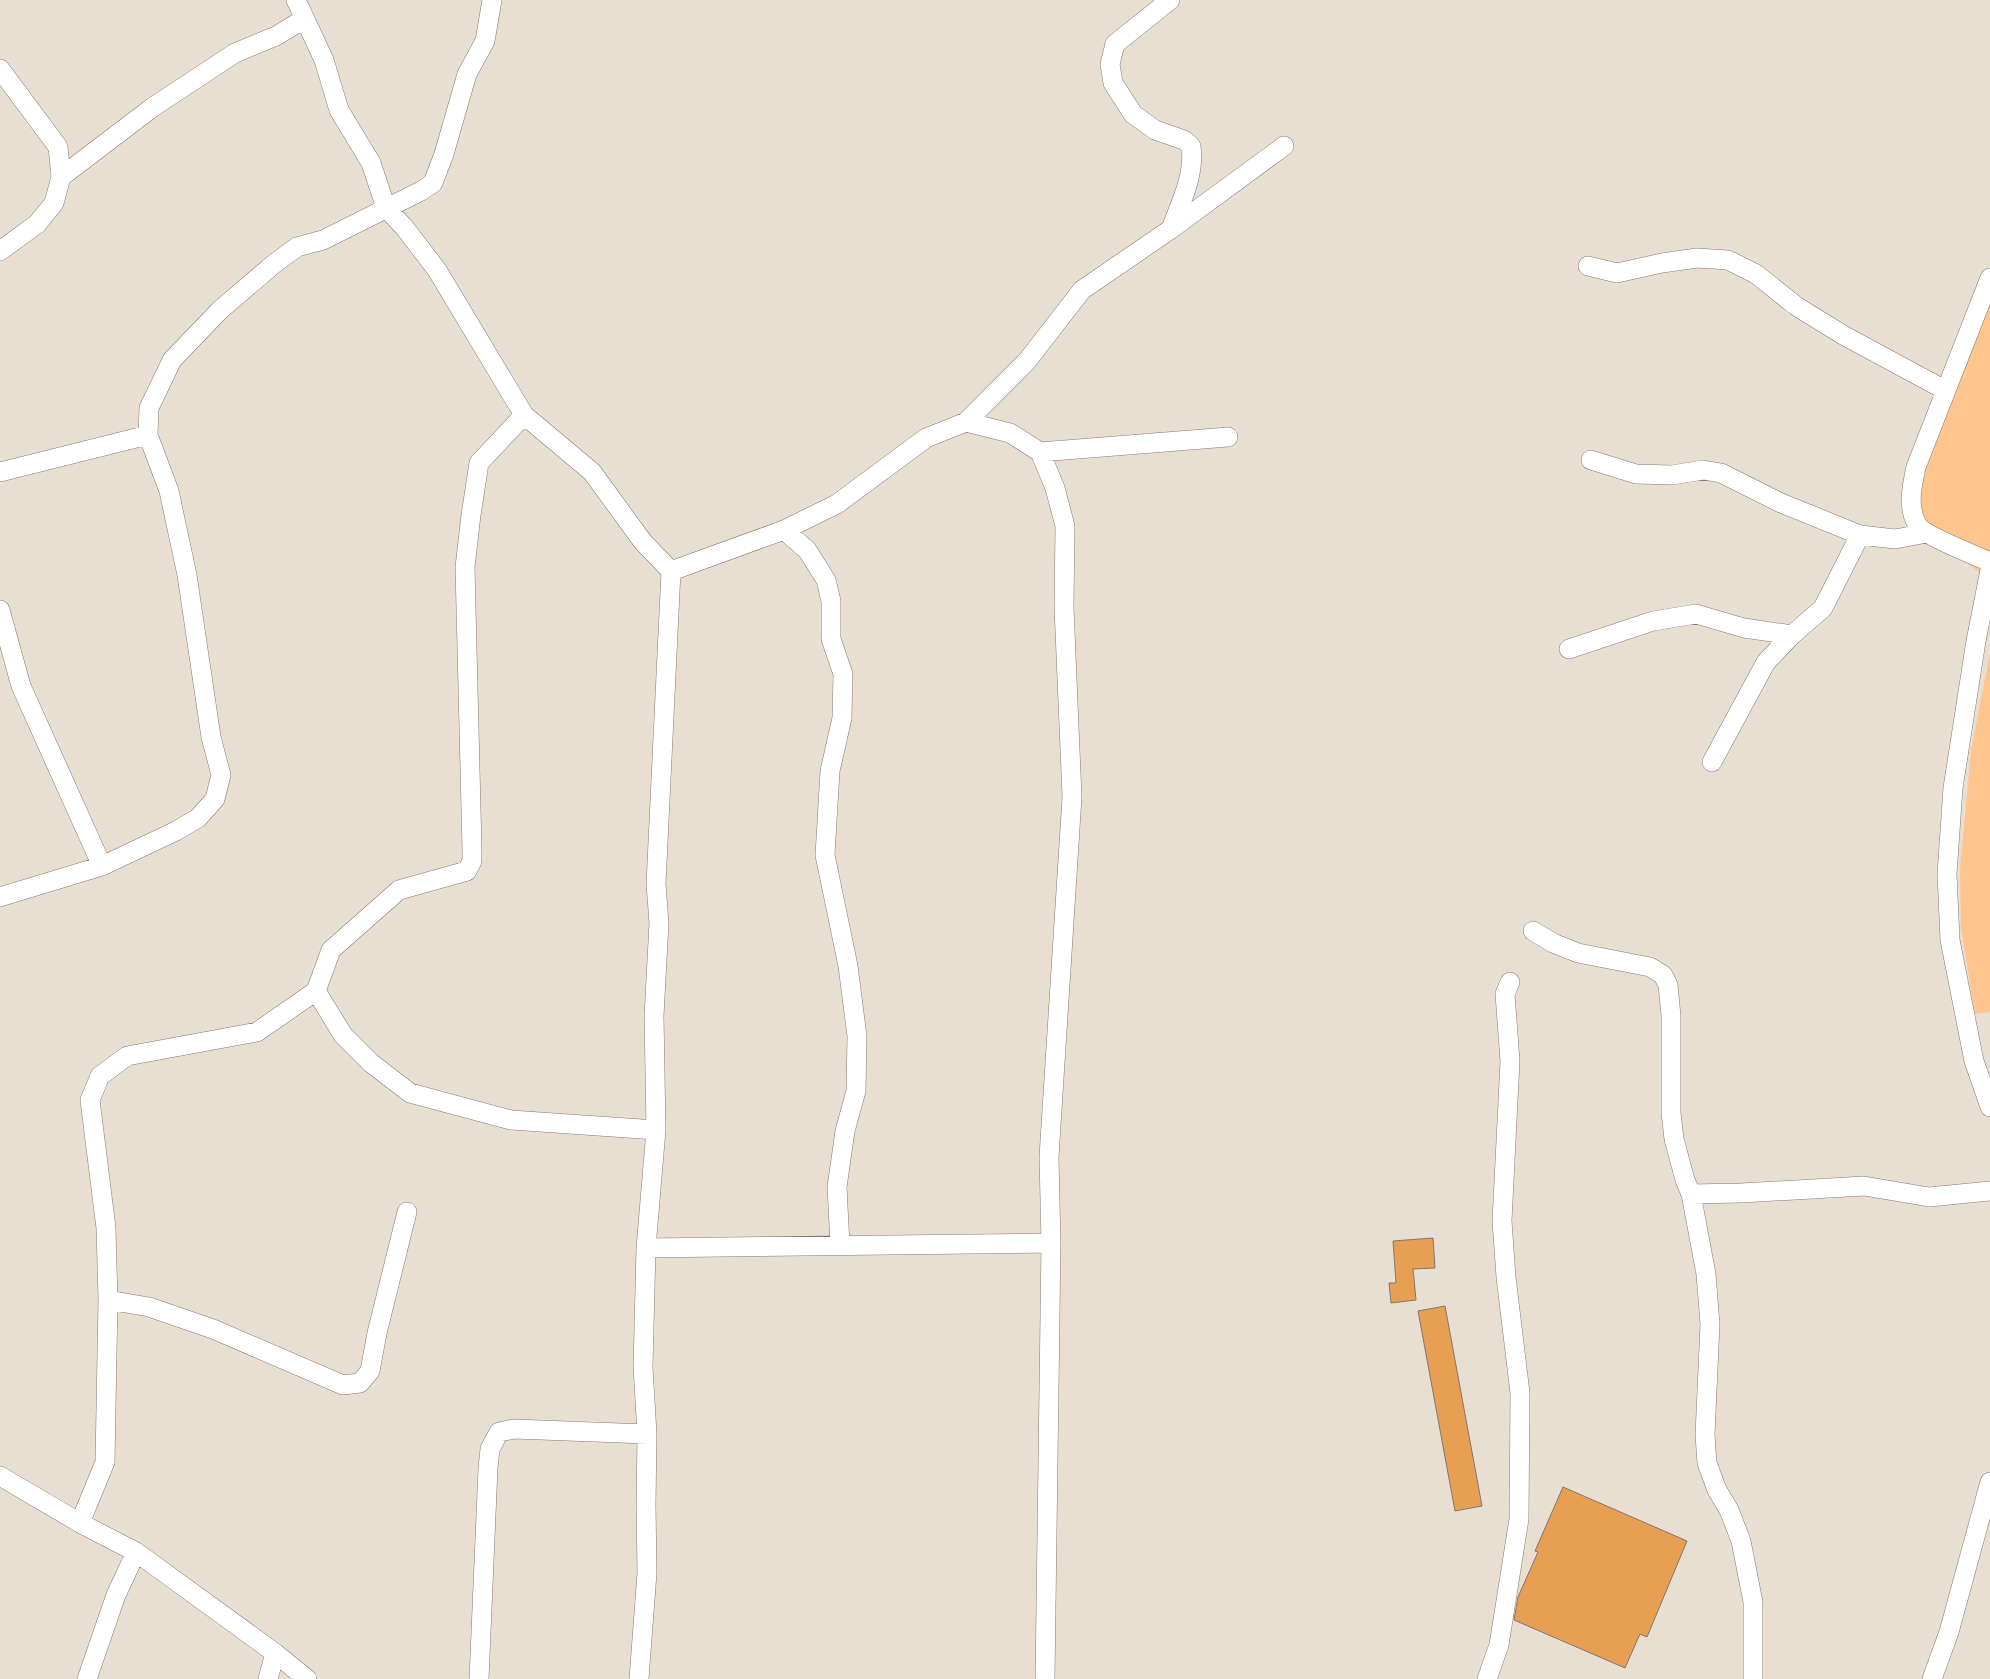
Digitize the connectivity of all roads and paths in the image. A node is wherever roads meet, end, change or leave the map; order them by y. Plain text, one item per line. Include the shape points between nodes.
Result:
1 (296, 0) edge
2 (492, 0) edge
3 (1170, 0) edge
4 (304, 19) junction
5 (0, 69) edge
6 (1284, 146) dead end
7 (62, 177) junction
8 (386, 208) junction
9 (1171, 228) junction
10 (0, 252) edge
11 (1588, 266) dead end
12 (1990, 278) edge
13 (1946, 390) junction
14 (524, 415) junction
15 (966, 422) junction
16 (148, 435) junction
17 (1228, 437) dead end
18 (1040, 452) junction
19 (1591, 460) dead end
20 (0, 472) edge
21 (784, 530) junction
22 (1928, 533) junction
23 (1860, 535) junction
24 (1990, 562) edge
25 (1990, 570) edge
26 (671, 571) junction
27 (0, 610) edge
28 (1792, 635) junction
29 (1569, 649) dead end
30 (1712, 762) dead end
31 (102, 866) junction
32 (0, 897) edge
33 (1533, 931) dead end
34 (1510, 982) dead end
35 (316, 991) junction
36 (1990, 1107) edge
37 (656, 1130) junction
38 (1990, 1191) edge
39 (1690, 1194) junction
40 (407, 1212) dead end
41 (1051, 1242) junction
42 (840, 1244) junction
43 (646, 1248) junction
44 (108, 1300) junction
45 (647, 1434) junction
46 (0, 1476) edge
47 (1990, 1482) edge
48 (80, 1523) junction
49 (136, 1552) junction
50 (275, 1653) junction
51 (88, 1679) edge
52 (268, 1679) edge
53 (307, 1679) edge
54 (479, 1679) edge
55 (639, 1679) edge
56 (1045, 1679) edge
57 (1487, 1679) edge
58 (1753, 1679) edge
59 (1932, 1679) edge

1 - 4 street
2 - 8 street via 485,41 467,74 433,183
3 - 9 street via 1115,44 1110,64 1113,83 1133,114 1155,130 1184,140 1191,146 1190,177
4 - 7 street via 276,36 235,53 153,107
4 - 8 street via 324,60 339,110 371,163
5 - 7 street via 58,147
6 - 9 street
7 - 10 street via 54,203 37,224
8 - 14 street via 437,270
8 - 16 street via 322,240 297,247 220,310 172,360 149,408
9 - 15 street via 1082,290 1027,361
11 - 13 street via 1617,273 1697,258 1728,260 1756,274 1796,306 1842,335
12 - 13 street
13 - 22 street via 1916,467 1910,496 1917,526
14 - 26 street via 592,472 643,542
14 - 35 street via 479,463 471,515 465,567 472,860 467,871 399,890 331,950
15 - 18 street via 1010,432
15 - 21 street via 926,438 837,504
16 - 20 street
16 - 31 street via 169,491 188,575 211,736 221,775 215,799 198,818
17 - 18 street
18 - 41 street via 1055,488 1065,526 1064,607 1072,797 1049,1157
19 - 23 street via 1636,474 1672,475 1703,470 1721,473 1781,503
21 - 26 street
21 - 42 street via 807,550 826,580 831,600 830,639 843,674 842,718 830,771 825,855 848,966 857,1036 856,1091 837,1187
22 - 23 street via 1896,539
22 - 24 street
23 - 28 street via 1823,608
25 - 36 street via 1953,788 1947,874 1950,940 1974,1061
26 - 37 street via 656,884 659,923 654,1016
27 - 31 street via 21,686
28 - 29 street via 1744,628 1696,614 1653,621
28 - 30 street via 1766,662
31 - 32 street
33 - 39 street via 1578,953 1642,965 1663,975 1668,985 1671,1016 1674,1139
34 - 57 street via 1505,994 1510,1061 1502,1221 1520,1393 1519,1519 1498,1645
35 - 37 street via 343,1035 371,1063 410,1093 511,1120
35 - 44 street via 257,1032 127,1056 100,1076 90,1100 106,1228
37 - 43 street
38 - 39 street via 1929,1197 1864,1186
39 - 58 street via 1706,1274 1710,1324 1705,1435 1707,1463 1741,1541 1753,1602
40 - 44 street via 370,1371 360,1382 343,1385 213,1329 149,1307
41 - 42 street
41 - 56 street
42 - 43 street
43 - 45 street via 643,1367
44 - 48 street via 105,1462
45 - 54 street via 499,1432 490,1449 488,1468
45 - 55 street via 647,1573
46 - 48 street
47 - 59 street via 1949,1632
48 - 49 street
49 - 50 street
49 - 51 street via 116,1595
50 - 52 street
50 - 53 street

